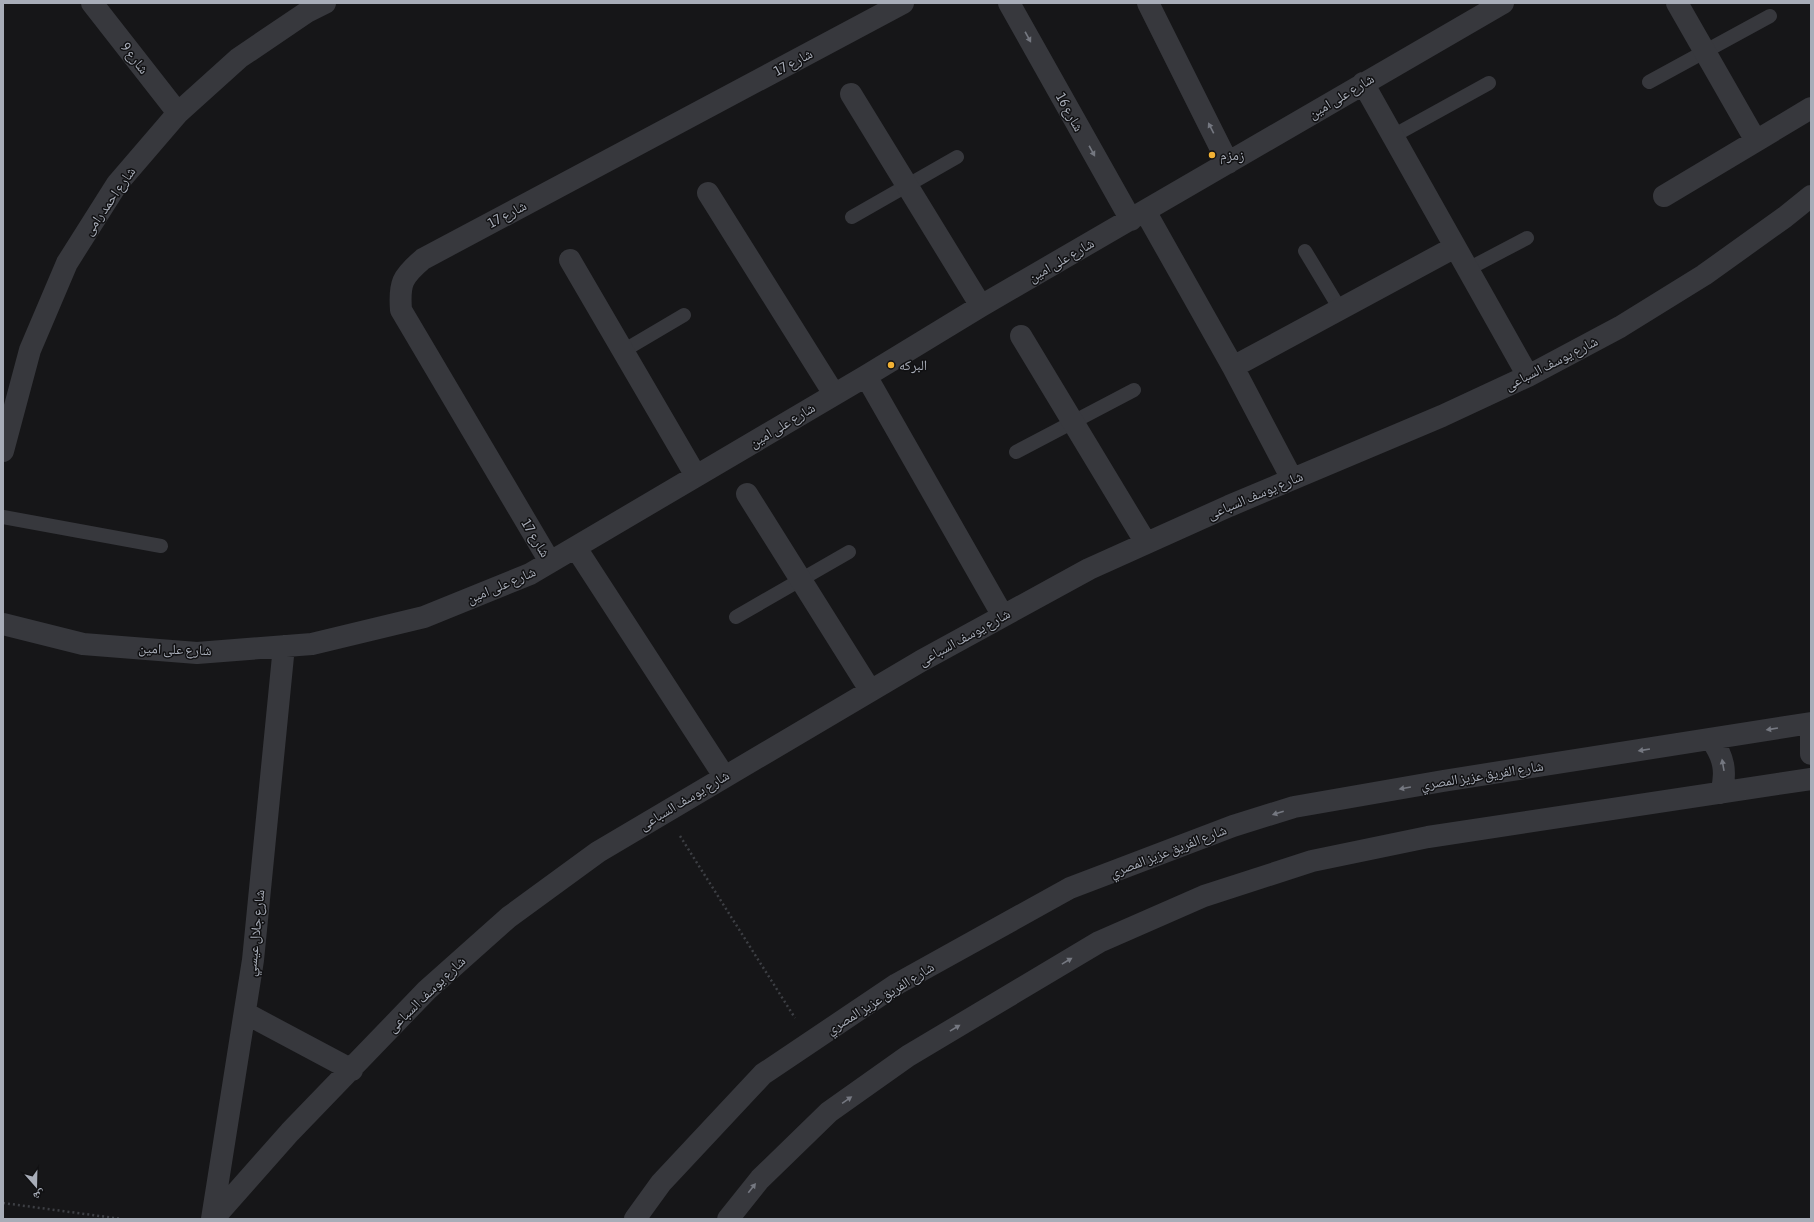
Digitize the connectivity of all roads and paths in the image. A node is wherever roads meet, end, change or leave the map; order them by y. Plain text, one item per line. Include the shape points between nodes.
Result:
1 (92, 3) edge
2 (325, 3) edge
3 (903, 3) edge
4 (1009, 3) edge
5 (1148, 3) edge
6 (1503, 3) edge
7 (1677, 3) edge
8 (1770, 16) dead end
9 (1705, 52) junction
10 (1649, 82) dead end
11 (1363, 83) junction
12 (1489, 83) dead end
13 (850, 94) dead end
14 (1811, 108) edge
15 (178, 113) junction
16 (1393, 136) junction
17 (1756, 141) junction
18 (957, 157) dead end
19 (1228, 163) junction
20 (907, 186) junction
21 (708, 193) dead end
22 (1664, 196) dead end
23 (1811, 196) edge
24 (1138, 216) junction
25 (852, 218) dead end
26 (1527, 238) dead end
27 (1455, 247) junction
28 (1305, 251) dead end
29 (570, 260) dead end
30 (1468, 269) junction
31 (981, 306) junction
32 (1340, 309) junction
33 (684, 316) dead end
34 (1021, 336) dead end
35 (623, 351) junction
36 (1233, 367) junction
37 (866, 376) junction
38 (1528, 376) junction
39 (1134, 390) dead end
40 (834, 394) junction
41 (1074, 422) junction
42 (3, 450) edge
43 (1016, 452) dead end
44 (696, 476) junction
45 (1292, 479) junction
46 (747, 494) dead end
47 (3, 517) edge
48 (1146, 543) junction
49 (161, 546) dead end
50 (576, 548) junction
51 (849, 552) dead end
52 (550, 562) junction
53 (801, 579) junction
54 (1003, 616) junction
55 (736, 617) dead end
56 (3, 624) edge
57 (284, 646) junction
58 (870, 690) junction
59 (1811, 723) edge
60 (1811, 733) edge
61 (1711, 739) junction
62 (1811, 754) edge
63 (724, 776) junction
64 (1811, 779) edge
65 (1721, 793) junction
66 (665, 812) junction
67 (245, 1013) junction
68 (811, 1042) junction
69 (352, 1070) junction
70 (3, 1203) edge
71 (122, 1219) edge
72 (213, 1219) edge
73 (635, 1219) edge
74 (728, 1219) edge

1 - 15 street, شارع 9
2 - 15 street, شارع احمد رامى via 307,12 239,58
3 - 52 street, شارع 17 via 422,259 408,272 400,290 401,310
4 -> 24 street, شارع 16
19 -> 5 street
6 - 11 street, شارع على امين
7 - 9 street
8 - 9 lane
9 - 10 lane
9 - 17 street
11 - 16 street
11 - 19 street, شارع على امين
12 - 16 lane
13 - 20 street
14 - 17 street
15 - 42 street, شارع احمد رامى via 117,184 67,263 30,350
16 - 27 street
17 - 22 street
18 - 20 lane
19 - 24 street, شارع على امين
20 - 25 lane
20 - 31 street
21 - 40 street
23 - 38 street, شارع يوسف السباعى via 1704,275 1620,327
24 - 31 street, شارع على امين
24 - 36 street, شارع 16
26 - 30 lane
27 - 30 street
27 - 32 street
28 - 32 lane
29 - 35 street
30 - 38 street
31 - 37 street, شارع على امين
32 - 36 street
33 - 35 lane
34 - 41 street
35 - 44 street
36 - 45 street, شارع 16
37 - 40 street, شارع على امين
37 - 54 street
38 - 45 street, شارع يوسف السباعى via 1442,416
39 - 41 lane
40 - 44 street, شارع على امين
41 - 43 lane
41 - 48 street
44 - 50 street, شارع على امين
45 - 48 street, شارع يوسف السباعى
46 - 53 street
47 - 49 lane
48 - 54 street, شارع يوسف السباعى via 1089,569
50 - 52 street, شارع على امين
50 - 63 street
51 - 53 lane
52 - 57 street, شارع على امين via 530,574 424,617 312,644
53 - 55 lane
53 - 58 street
54 - 58 street, شارع يوسف السباعى
56 - 57 street, شارع على امين via 83,644 198,653
57 - 67 street, شارع جلال عيسي via 253,960
58 - 63 street, شارع يوسف السباعى
59 -> 61 street, شارع الفريق عزيز المصري
60 - 62 street
65 -> 61 street via 1725,779 1724,764 1720,751
61 -> 68 street, شارع الفريق عزيز المصري via 1294,807 1233,826 1070,888 897,984
63 - 66 street, شارع يوسف السباعى
64 - 65 street
74 -> 65 street via 760,1179 829,1112 908,1056 1099,942 1204,896 1312,861 1428,837
66 - 68 path
66 - 69 street, شارع يوسف السباعى via 598,852 509,917 427,990
67 - 69 street
67 - 72 street, شارع جلال عيسي
68 - 73 street, شارع الفريق عزيز المصري via 763,1074 661,1183
69 - 72 street, شارع يوسف السباعى via 290,1132
70 - 71 path

